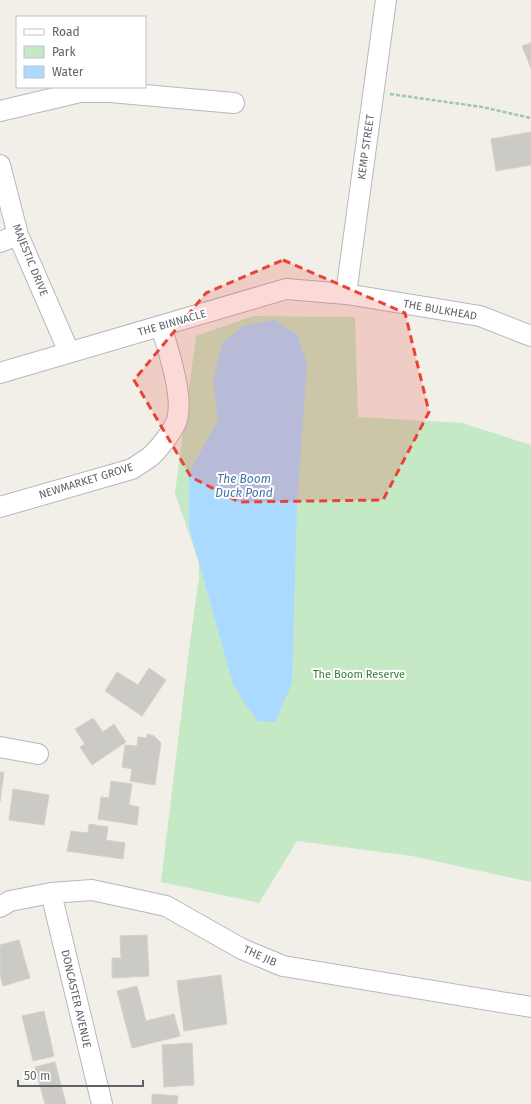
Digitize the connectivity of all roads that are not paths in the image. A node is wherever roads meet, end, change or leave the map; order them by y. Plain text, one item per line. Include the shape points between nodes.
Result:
1 (386, 0) edge
2 (234, 103) dead end
3 (0, 112) edge
4 (0, 165) edge
5 (9, 238) edge
6 (346, 294) junction
7 (161, 326) junction
8 (531, 336) edge
9 (69, 352) junction
10 (0, 373) edge
11 (0, 507) edge
12 (0, 747) edge
13 (38, 754) dead end
14 (51, 893) junction
15 (0, 906) edge
16 (531, 1007) edge
17 (102, 1104) edge

1 - 6 street, KEMP STREET
2 - 3 street via 110,92 80,92
4 - 5 street, MAJESTIC DRIVE
5 - 9 street, MAJESTIC DRIVE
6 - 7 street, THE BINNACLE via 286,289
6 - 8 street, THE BULKHEAD via 480,316
7 - 9 street, THE BINNACLE
7 - 11 street, NEWMARKET GROVE via 176,377 178,401 177,420 159,447 132,469
9 - 10 street, THE BINNACLE
12 - 13 street
14 - 15 street, THE JIB via 10,901
14 - 16 street, THE JIB via 92,890 166,906 242,949 283,966
14 - 17 street, DONCASTER AVENUE

